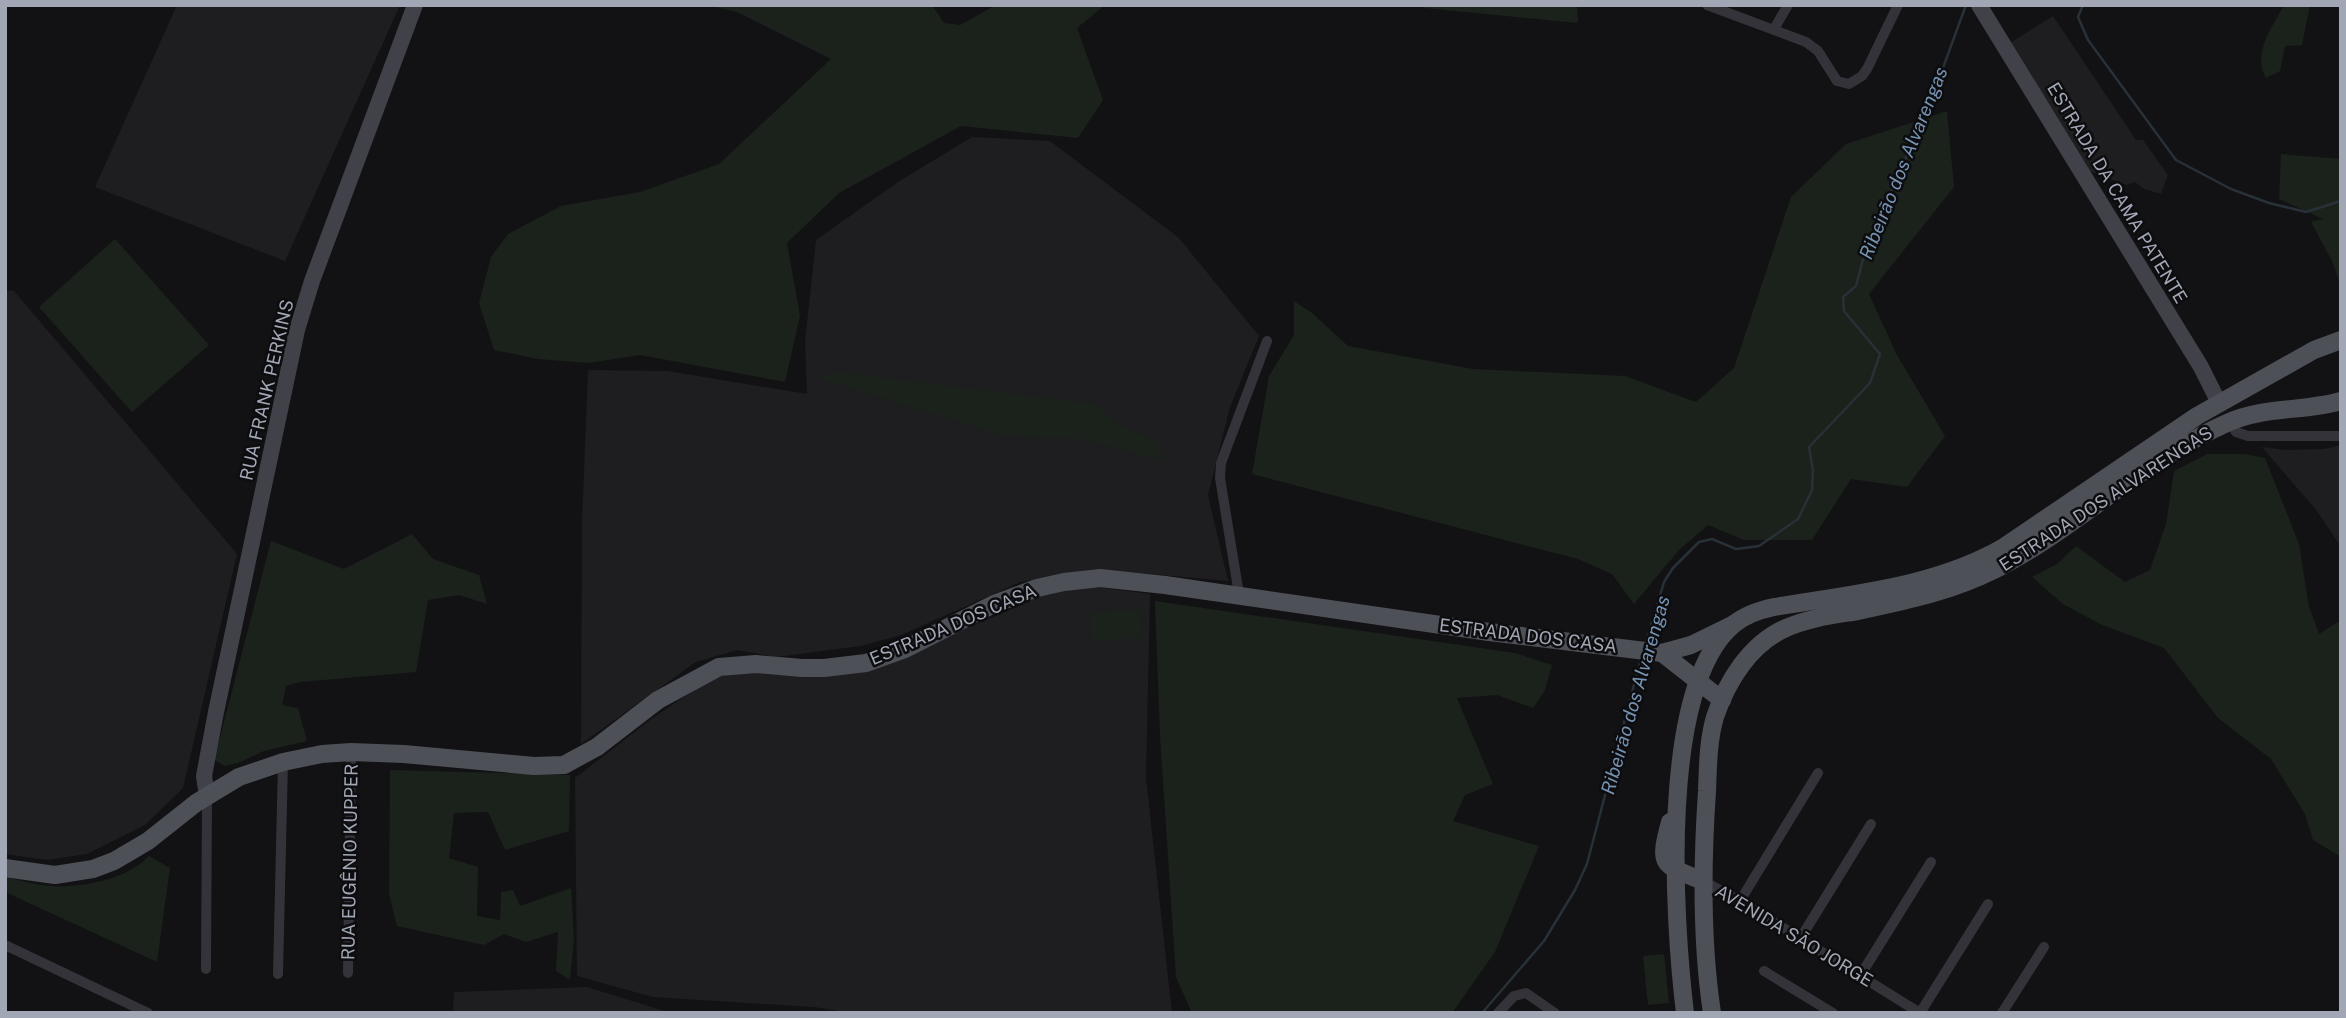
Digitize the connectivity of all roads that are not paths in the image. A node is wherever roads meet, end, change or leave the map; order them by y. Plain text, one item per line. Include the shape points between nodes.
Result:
1 (415, 5) edge
2 (1707, 5) edge
3 (1788, 5) edge
4 (1899, 5) edge
5 (1979, 5) edge
6 (1774, 29) junction
7 (2341, 340) edge
8 (1267, 341) dead end
9 (2341, 401) edge
10 (2219, 403) junction
11 (2229, 422) junction
12 (2341, 436) edge
13 (1239, 594) junction
14 (1734, 624) junction
15 (1657, 653) junction
16 (1678, 664) junction
17 (1699, 681) junction
18 (1722, 700) junction
19 (1691, 701) junction
20 (352, 752) junction
21 (283, 762) junction
22 (1818, 773) dead end
23 (207, 796) junction
24 (1871, 824) dead end
25 (1931, 862) dead end
26 (5, 868) edge
27 (1677, 870) junction
28 (1703, 881) junction
29 (1740, 901) junction
30 (1988, 904) dead end
31 (1800, 939) junction
32 (5, 945) edge
33 (2044, 947) dead end
34 (206, 969) dead end
35 (1764, 971) dead end
36 (348, 973) dead end
37 (278, 974) dead end
38 (1860, 976) junction
39 (148, 1013) edge
40 (1498, 1013) edge
41 (1555, 1013) edge
42 (1685, 1013) edge
43 (1712, 1013) edge
44 (1833, 1013) edge
45 (1920, 1013) edge
46 (2002, 1013) edge

1 - 23 street, RUA FRANK PERKINS via 297,330 213,725 204,776
2 - 6 street
3 - 6 street
4 - 6 street via 1867,69 1849,84 1837,81 1813,46
5 - 10 street, ESTRADA DA CAMA PATENTE
7 - 10 main road, ESTRADA DOS ALVARENGAS
8 - 13 street via 1221,463
9 - 11 main road, ESTRADA DOS ALVARENGAS via 2264,411
10 - 14 main road, ESTRADA DOS ALVARENGAS via 1970,565 1936,577 1774,607
11 - 12 street via 2236,432 2248,436
11 - 18 main road, ESTRADA DOS ALVARENGAS via 2185,445 2020,555 1976,579 1930,596 1802,622 1779,632 1741,666
13 - 15 main road, ESTRADA DOS CASA
13 - 20 main road, ESTRADA DOS CASA via 1100,578 1064,582 994,604 905,649 866,663 824,668 719,667 657,699 597,747 553,767
14 - 15 main road via 1691,645
14 - 17 main road, ESTRADA DOS ALVARENGAS via 1718,643
15 - 16 main road
16 - 17 main road
16 - 19 main road
17 - 18 main road
17 - 19 main road, ESTRADA DOS ALVARENGAS
18 - 28 main road, ESTRADA DOS ALVARENGAS via 1710,741
19 - 27 main road, ESTRADA DOS ALVARENGAS via 1679,790
20 - 21 main road, ESTRADA DOS CASA
20 - 36 street, RUA EUGÊNIO KUPPER
21 - 23 main road, ESTRADA DOS CASA
21 - 37 street
22 - 29 street
23 - 26 main road, ESTRADA DOS CASA via 148,841 93,869 55,875
23 - 34 street
24 - 31 street
25 - 38 street
27 - 28 main road
27 - 42 main road, ESTRADA DOS ALVARENGAS
28 - 29 street, AVENIDA SÃO JORGE
28 - 43 main road, ESTRADA DOS ALVARENGAS
29 - 31 street, AVENIDA SÃO JORGE
30 - 45 street
31 - 38 street, AVENIDA SÃO JORGE
32 - 39 street
33 - 46 street
35 - 44 street
38 - 45 street, AVENIDA SÃO JORGE
40 - 41 street via 1514,996 1526,993

